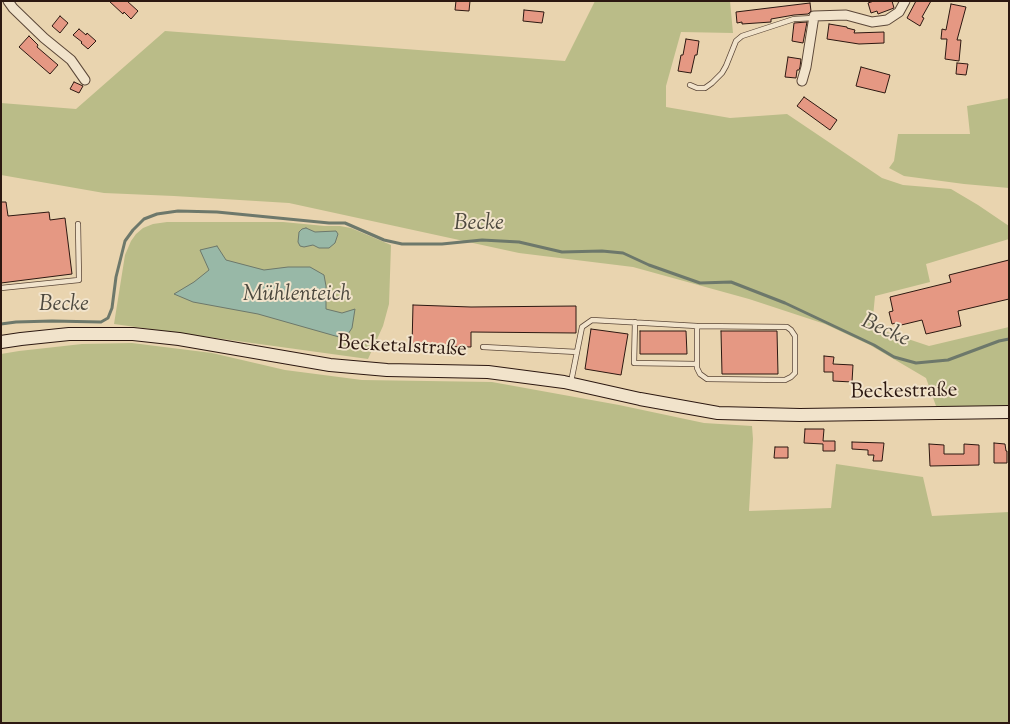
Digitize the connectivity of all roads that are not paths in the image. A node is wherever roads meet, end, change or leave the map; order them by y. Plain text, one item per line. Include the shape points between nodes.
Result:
1 (8, 1) edge
2 (905, 1) edge
3 (814, 18) junction
4 (85, 80) dead end
5 (802, 80) dead end
6 (690, 85) dead end
7 (78, 224) dead end
8 (1, 288) edge
9 (635, 322) junction
10 (697, 326) junction
11 (1, 342) edge
12 (483, 347) dead end
13 (577, 352) junction
14 (697, 364) junction
15 (571, 384) junction
16 (1009, 412) edge
17 (800, 415) joint

1 - 4 street via 71,60
2 - 3 street via 899,12 887,20 872,22 846,16
3 - 5 street
3 - 6 lane via 794,19 742,36 736,41 722,73 712,84 705,88
7 - 8 lane via 78,280
9 - 10 lane
9 - 13 lane via 592,320 582,327
9 - 14 lane via 634,364
10 - 14 lane
10 - 14 lane via 787,327 795,336 795,373 785,380 707,379 700,374
11 - 15 main road, Becketalstraße via 69,334 133,334 179,338 330,365 488,372
12 - 13 lane
13 - 15 lane
15 - 17 main road, Becketalstraße via 718,413
16 - 17 main road, Beckestraße

